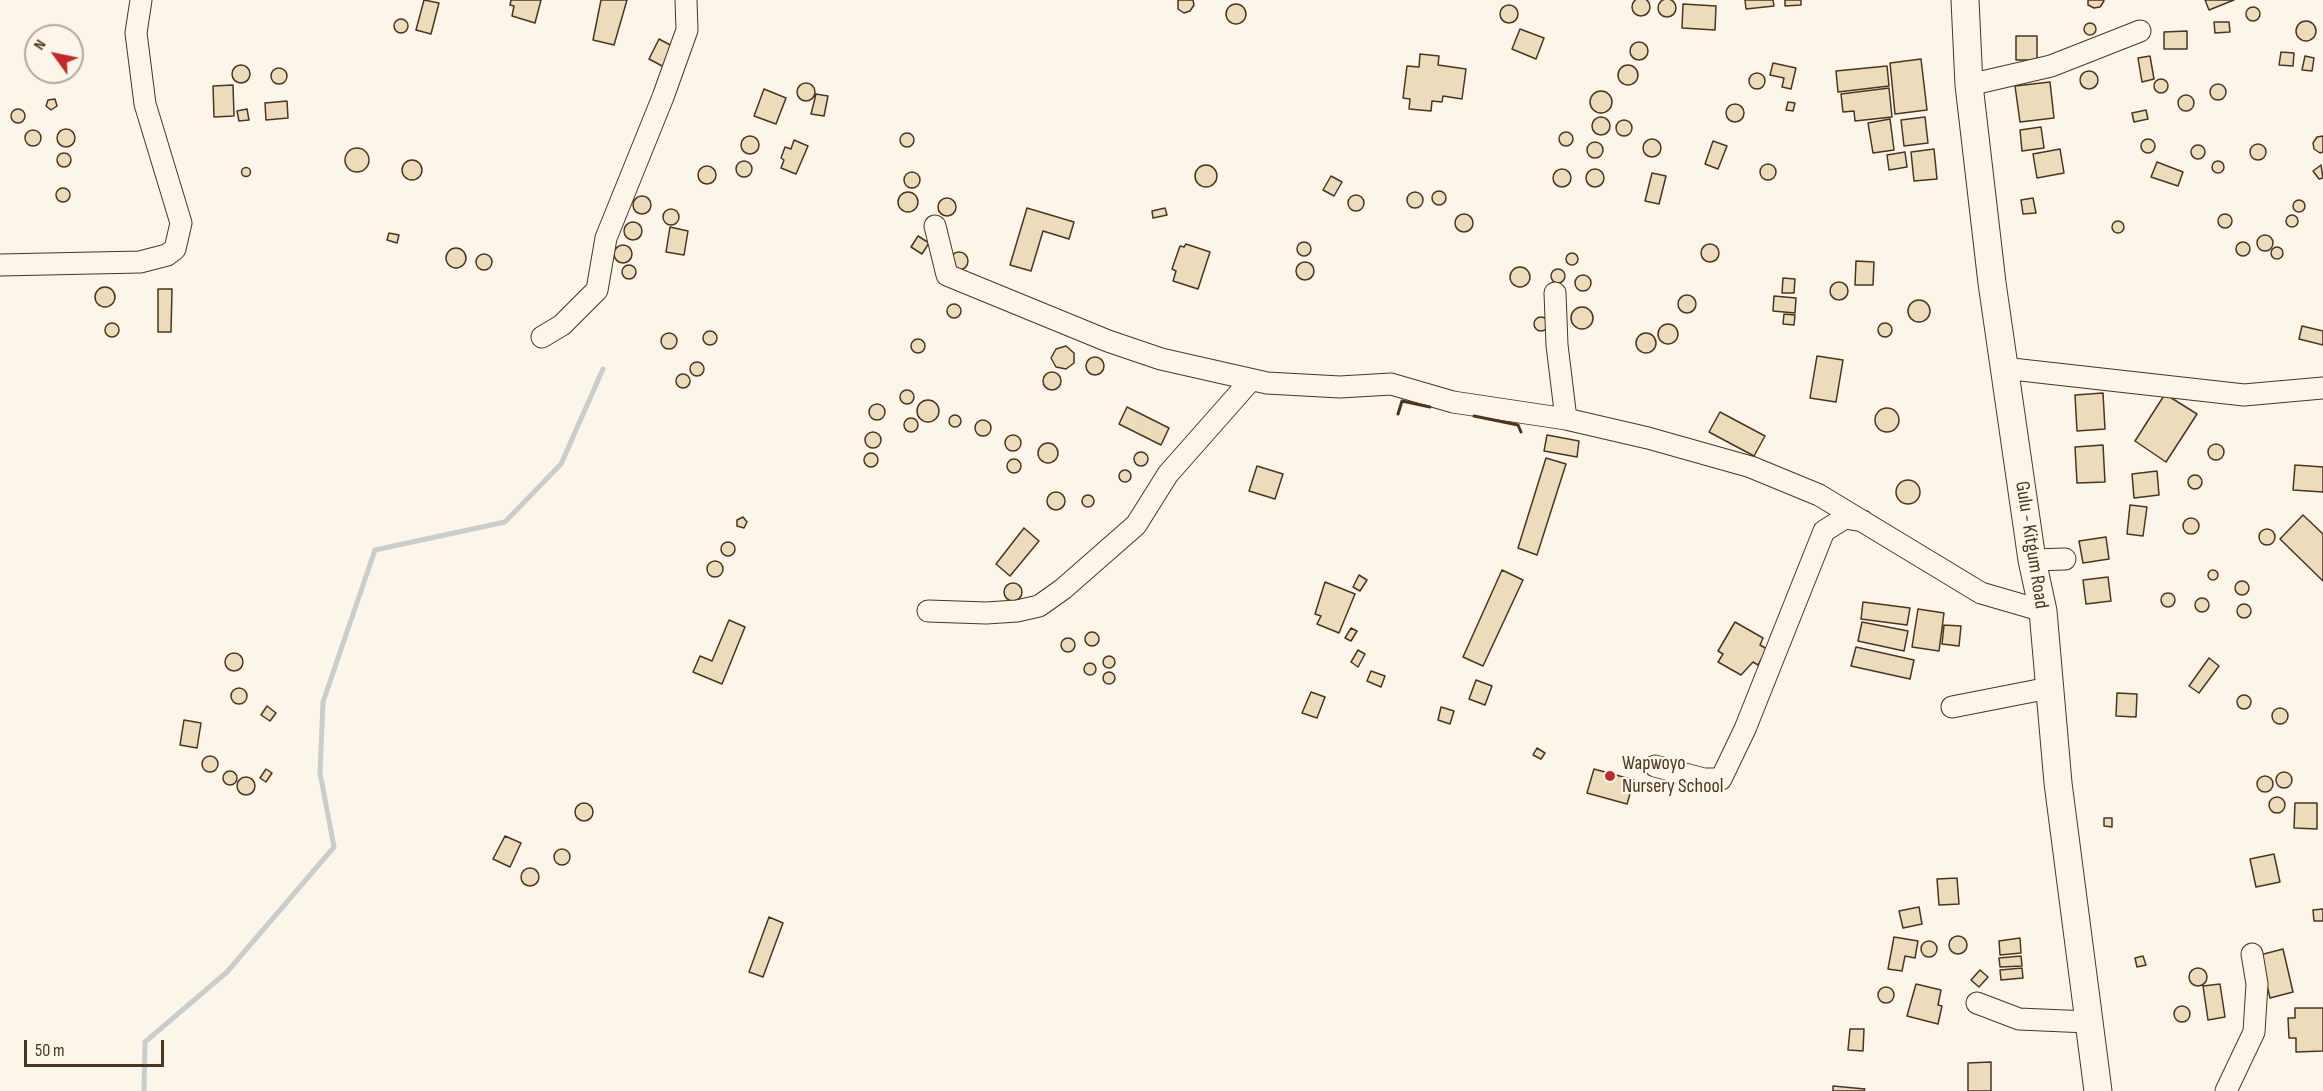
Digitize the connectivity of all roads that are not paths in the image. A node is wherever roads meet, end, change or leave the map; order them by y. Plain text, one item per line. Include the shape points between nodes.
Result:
1 (141, 0) edge
2 (686, 0) edge
3 (1965, 0) edge
4 (2140, 31) dead end
5 (1969, 85) junction
6 (935, 226) dead end
7 (0, 265) edge
8 (1555, 293) dead end
9 (542, 337) dead end
10 (2003, 368) junction
11 (1251, 380) junction
12 (2323, 388) edge
13 (1566, 419) junction
14 (1864, 522) junction
15 (2065, 559) dead end
16 (2032, 560) junction
17 (928, 610) dead end
18 (2043, 611) junction
19 (2049, 688) junction
20 (1952, 707) dead end
21 (1655, 766) dead end
22 (2252, 954) dead end
23 (1977, 1003) dead end
24 (2088, 1022) junction
25 (2098, 1091) edge
26 (2226, 1091) edge

1 - 7 street via 136,33 145,104 181,223 175,249 140,262
2 - 9 street via 687,30 606,238 597,290 562,325
3 - 5 main road, Gulu - Kitgum Road
4 - 5 street via 2051,66
5 - 10 main road, Gulu - Kitgum Road
6 - 11 street via 947,275 1108,341 1161,359
8 - 13 street
10 - 12 street via 2244,395
10 - 16 main road, Gulu - Kitgum Road
11 - 13 street via 1340,387 1391,384 1453,402
11 - 17 street via 1168,474 1136,525 1063,589 1039,606 1017,611
13 - 14 street via 1772,474 1819,495
14 - 18 street via 1981,593
14 - 21 street via 1845,518 1824,531 1721,779 1704,779
15 - 16 street
16 - 18 main road, Gulu - Kitgum Road
18 - 19 main road, Gulu - Kitgum Road
19 - 20 street
19 - 24 main road, Gulu - Kitgum Road
22 - 26 street via 2257,984 2254,1032
23 - 24 street via 2019,1019
24 - 25 main road, Gulu - Kitgum Road

